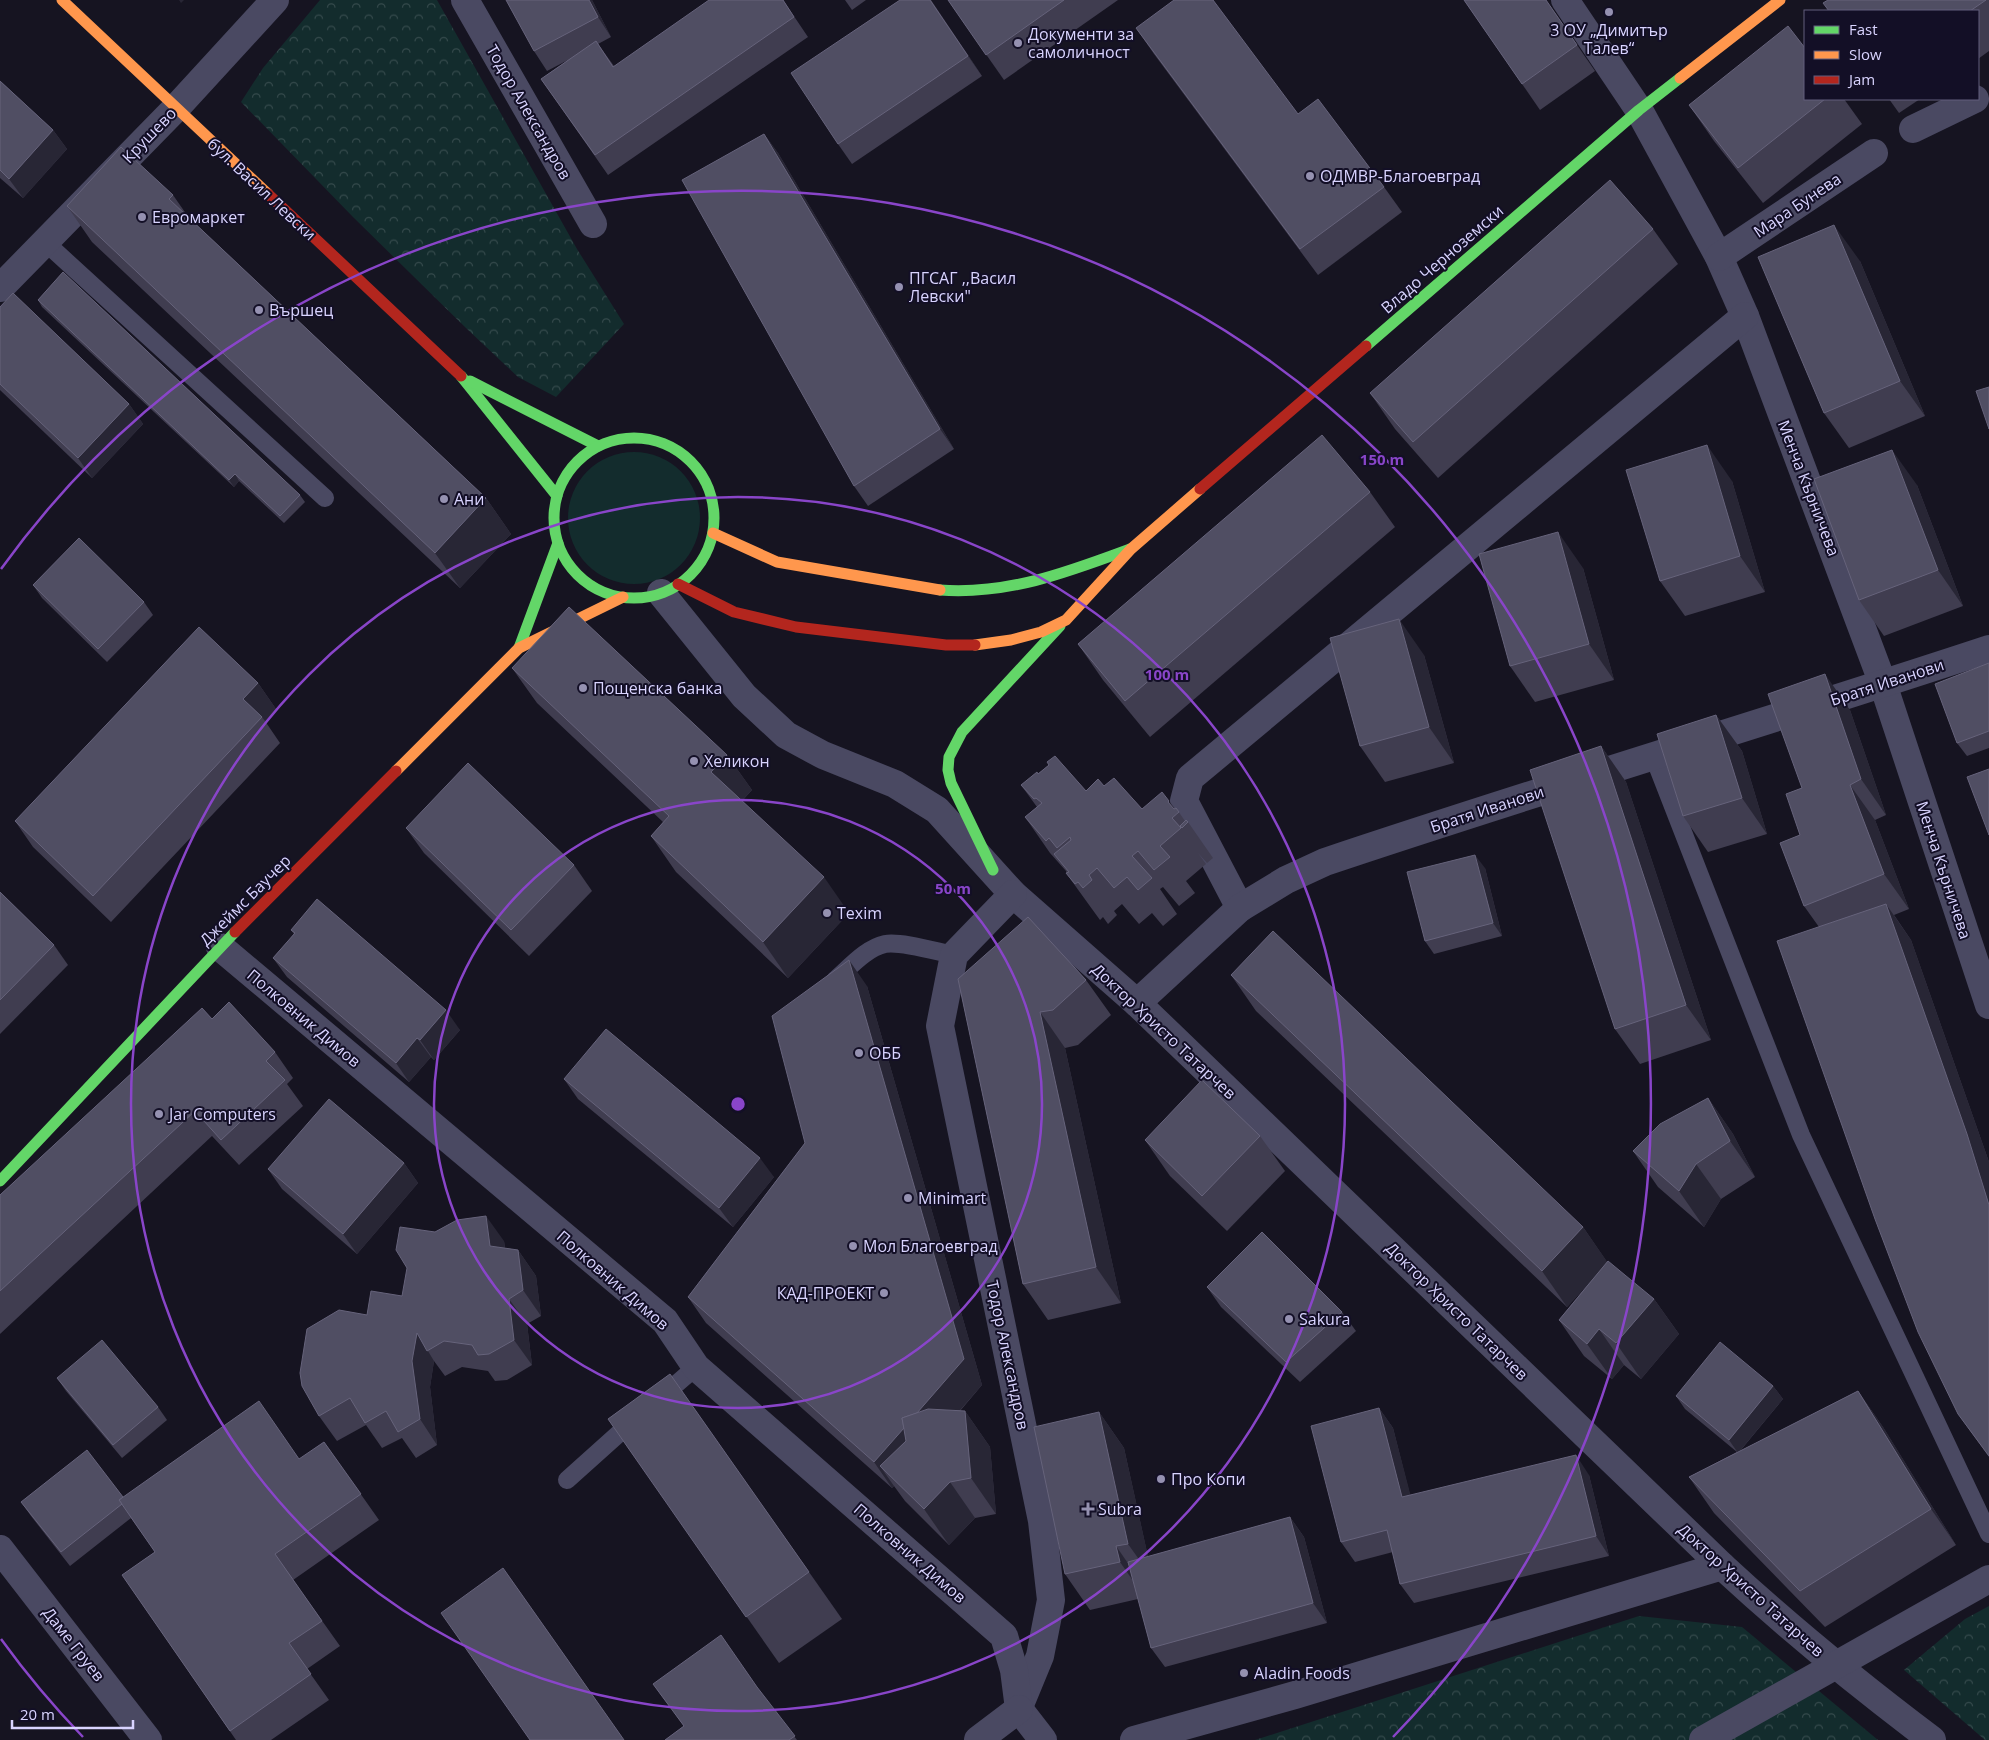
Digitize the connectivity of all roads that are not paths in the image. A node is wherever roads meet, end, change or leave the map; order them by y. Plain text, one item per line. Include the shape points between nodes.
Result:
1 (62, 0) edge
2 (275, 0) edge
3 (465, 0) edge
4 (1565, 0) edge
5 (1780, 0) edge
6 (1972, 100) edge
7 (176, 108) junction
8 (1639, 110) junction
9 (1913, 129) dead end
10 (1874, 153) dead end
11 (593, 224) dead end
12 (45, 242) junction
13 (1719, 256) junction
14 (0, 288) edge
15 (1745, 316) junction
16 (462, 377) junction
17 (598, 446) junction
18 (557, 496) junction
19 (325, 498) edge
20 (713, 534) junction
21 (558, 543) junction
22 (1131, 549) junction
23 (670, 589) junction
24 (623, 597) junction
25 (1066, 620) junction
26 (519, 648) junction
27 (1989, 649) edge
28 (1883, 684) junction
29 (1653, 755) junction
30 (993, 870) junction
31 (1013, 894) junction
32 (1240, 908) junction
33 (220, 947) junction
34 (954, 955) junction
35 (824, 988) edge
36 (1138, 1004) junction
37 (1989, 1005) edge
38 (0, 1181) edge
39 (696, 1367) junction
40 (567, 1480) dead end
41 (1989, 1534) edge
42 (0, 1549) edge
43 (1722, 1566) junction
44 (1989, 1579) edge
45 (1836, 1665) junction
46 (1019, 1709) junction
47 (148, 1740) edge
48 (978, 1740) edge
49 (1043, 1740) edge
50 (1134, 1740) edge
51 (1703, 1740) edge
52 (1932, 1740) edge

1 - 7 street, бул. Васил Левски
2 - 7 street, Крушево
3 - 11 street, Тодор Александров
4 - 8 street, Менча Кърничева
5 - 8 street, Владо Черноземски
6 - 9 street
7 - 12 street, Крушево
7 - 16 street, бул. Васил Левски
8 - 13 street, Менча Кърничева
8 - 22 street, Владо Черноземски
10 - 13 street, Мара Бунева
12 - 14 street, Крушево
12 - 19 lane
13 - 15 street, Менча Кърничева
15 - 28 street, Менча Кърничева
15 - 32 street via 1190,778 1184,801
16 - 17 street, бул. Васил Левски
16 - 18 street, бул. Васил Левски
17 - 18 street via 580,458 566,476
17 - 20 street via 622,438 648,439 672,447 692,462 706,483 714,508
18 - 21 street via 554,519
20 - 22 street via 777,562 942,590 998,589 1064,573
20 - 23 street via 706,553 694,570
21 - 24 street via 582,579 601,591
21 - 26 street
22 - 25 street
23 - 24 street via 642,598
23 - 25 street via 734,612 796,628 946,645 982,645 1012,640 1041,632
23 - 30 street via 744,696 786,735 823,755 895,784 937,810
24 - 26 street
25 - 30 street via 976,715 962,732 949,757 951,783
26 - 33 street, Джеймс Баучер
27 - 28 street, Братя Иванови
28 - 29 street, Братя Иванови
28 - 37 street, Менча Кърничева
29 - 32 street, Братя Иванови via 1325,862 1286,880
29 - 41 lane via 1801,1135
30 - 31 street, Доктор Христо Татарчев
31 - 34 street
31 - 36 street, Доктор Христо Татарчев
32 - 36 street, Братя Иванови
33 - 38 street, Джеймс Баучер
33 - 39 street, Полковник Димов via 664,1321
34 - 35 lane via 886,944 868,953
34 - 46 street, Тодор Александров via 940,1026 1042,1521 1051,1600 1040,1656
36 - 43 street, Доктор Христо Татарчев
39 - 40 lane
39 - 46 street, Полковник Димов via 1004,1636 1014,1670
42 - 47 street, Даме Груев
43 - 45 street, Доктор Христо Татарчев via 1776,1617
43 - 50 street via 1295,1695
44 - 45 street
45 - 51 street
45 - 52 street, Доктор Христо Татарчев
46 - 48 street
46 - 49 street

